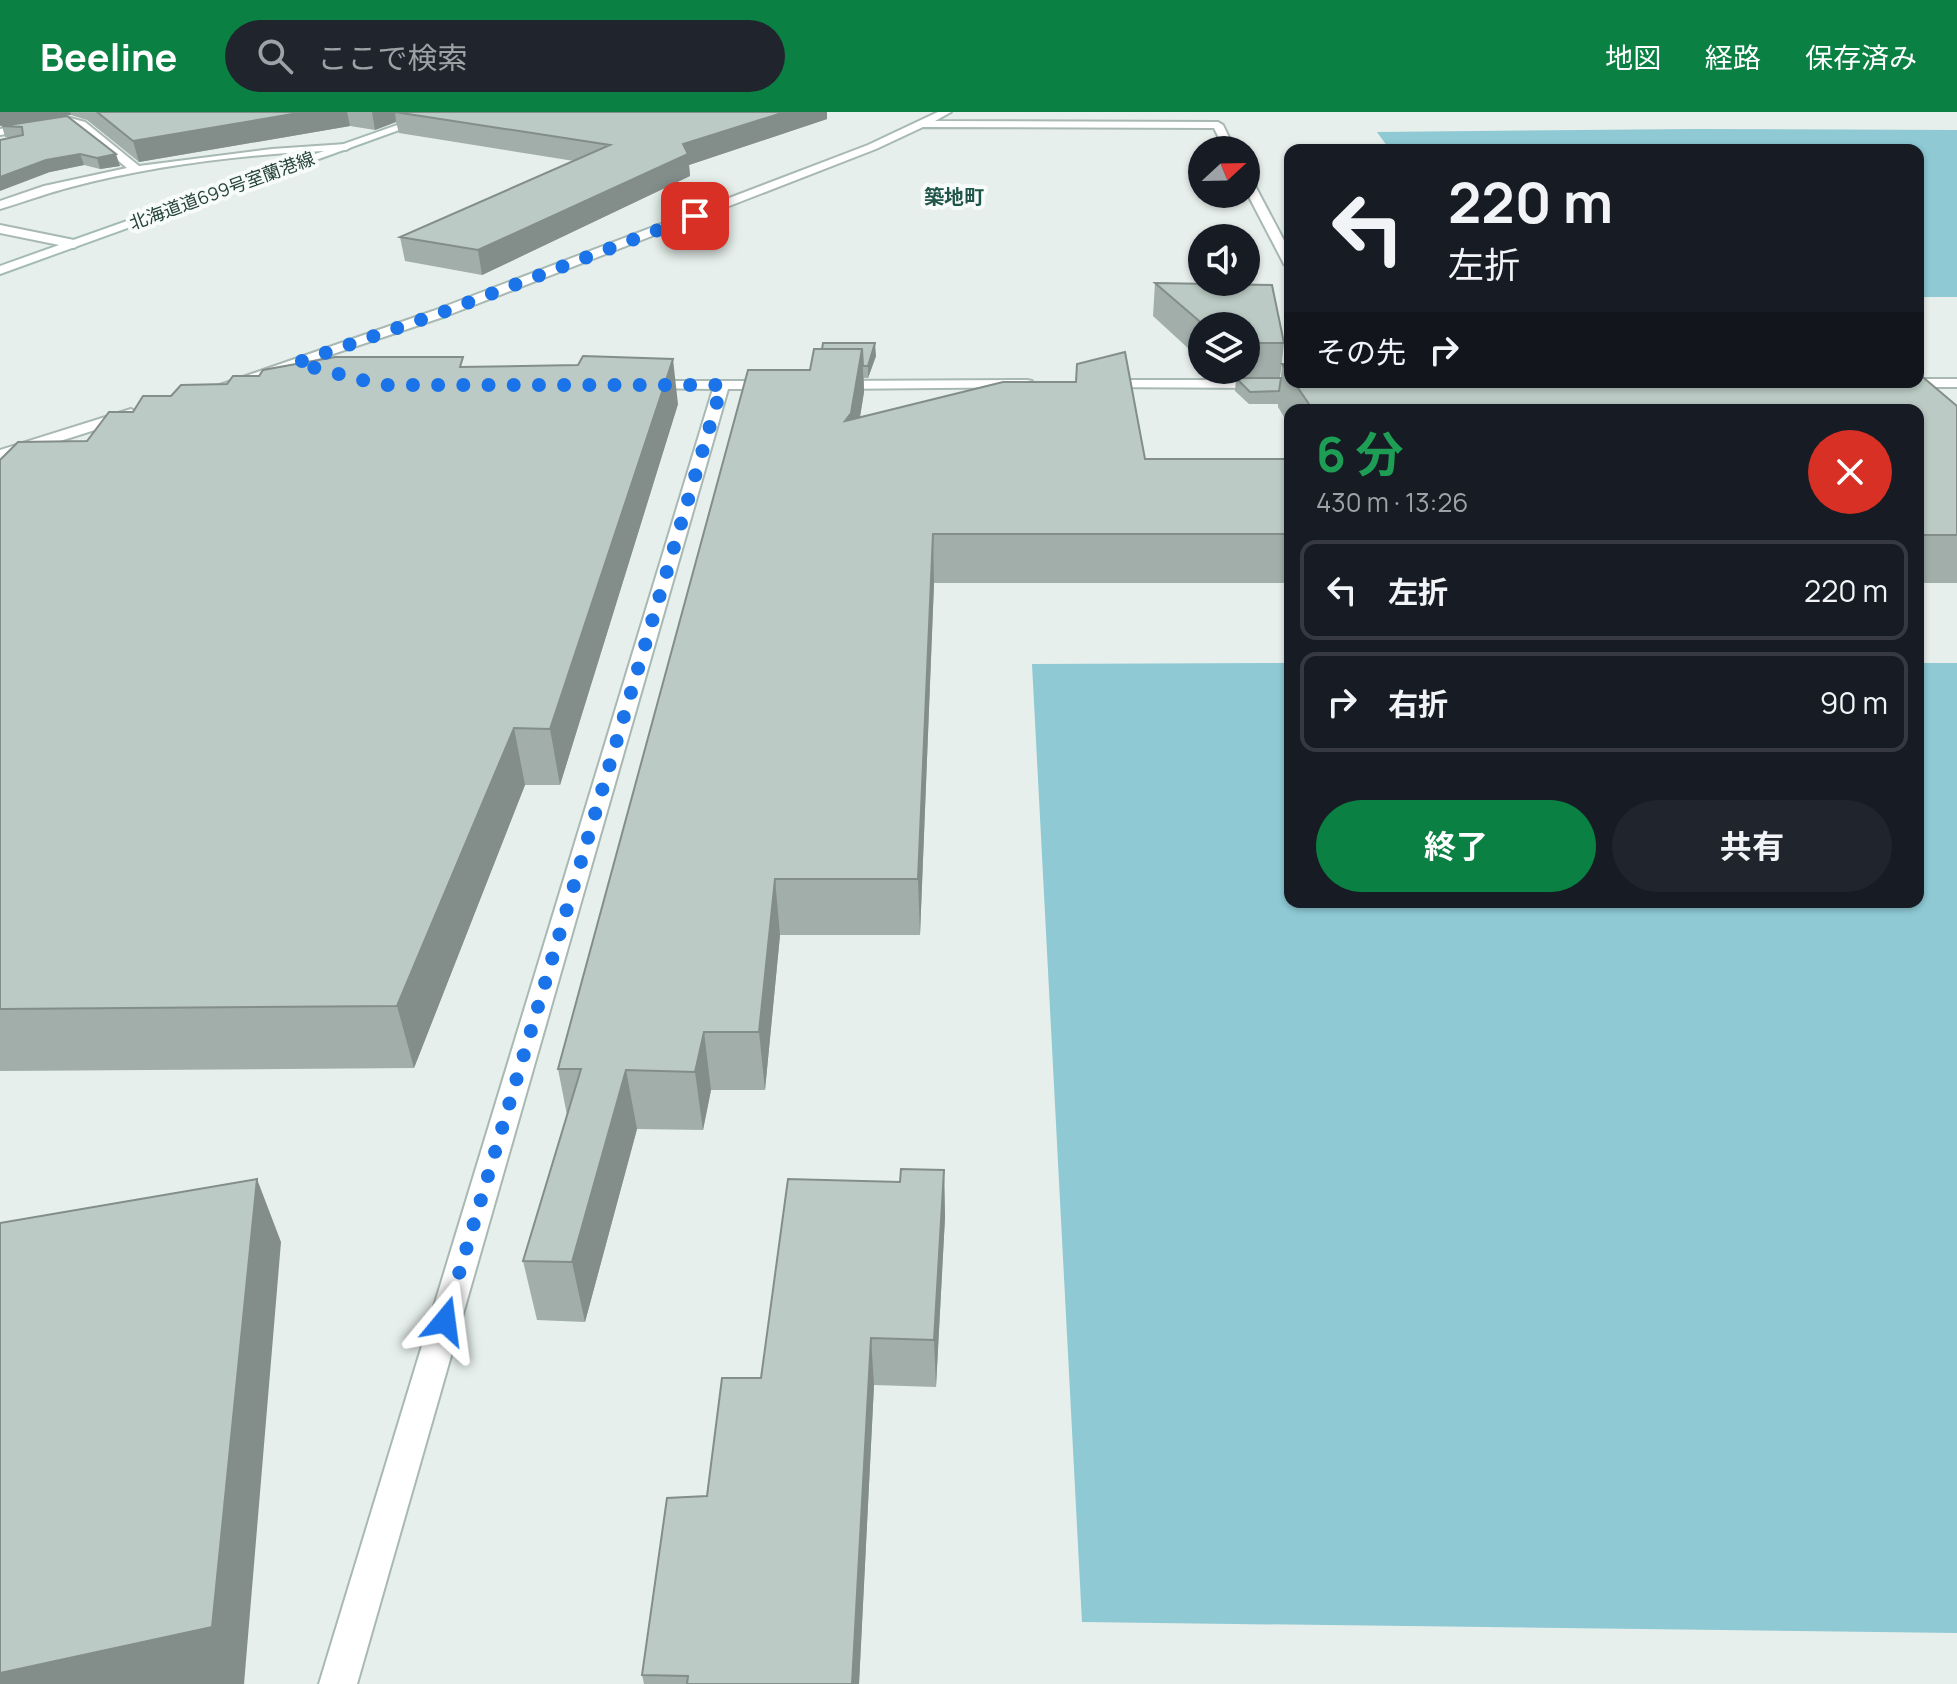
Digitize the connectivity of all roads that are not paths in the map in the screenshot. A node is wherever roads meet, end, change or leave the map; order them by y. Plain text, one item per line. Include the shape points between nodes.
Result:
1 (444, 112) edge
2 (946, 112) edge
3 (925, 124) junction
4 (0, 132) edge
5 (1223, 136) edge
6 (346, 147) junction
7 (135, 169) junction
8 (0, 205) edge
9 (1260, 207) edge
10 (0, 229) edge
11 (74, 244) junction
12 (1284, 253) edge
13 (0, 270) edge
14 (296, 363) junction
15 (325, 371) edge
16 (1924, 383) edge
17 (1957, 383) edge
18 (1037, 384) edge
19 (1085, 384) edge
20 (1284, 384) edge
21 (628, 385) edge
22 (722, 385) junction
23 (785, 385) edge
24 (816, 385) edge
25 (208, 391) edge
26 (148, 409) edge
27 (0, 455) edge
28 (338, 1684) edge

1 - 6 street, 北海道道699号室蘭港線
2 - 3 street
3 - 5 street via 1218,125
3 - 14 street via 467,303
4 - 7 street via 70,121 81,124
6 - 7 street via 296,148
6 - 11 street, 北海道道699号室蘭港線
7 - 8 street
9 - 12 street
10 - 11 street
11 - 13 street, 北海道道699号室蘭港線
14 - 15 street
14 - 25 street
16 - 17 street
18 - 24 street
19 - 20 street
21 - 22 street
22 - 23 street
22 - 28 street
26 - 27 street

